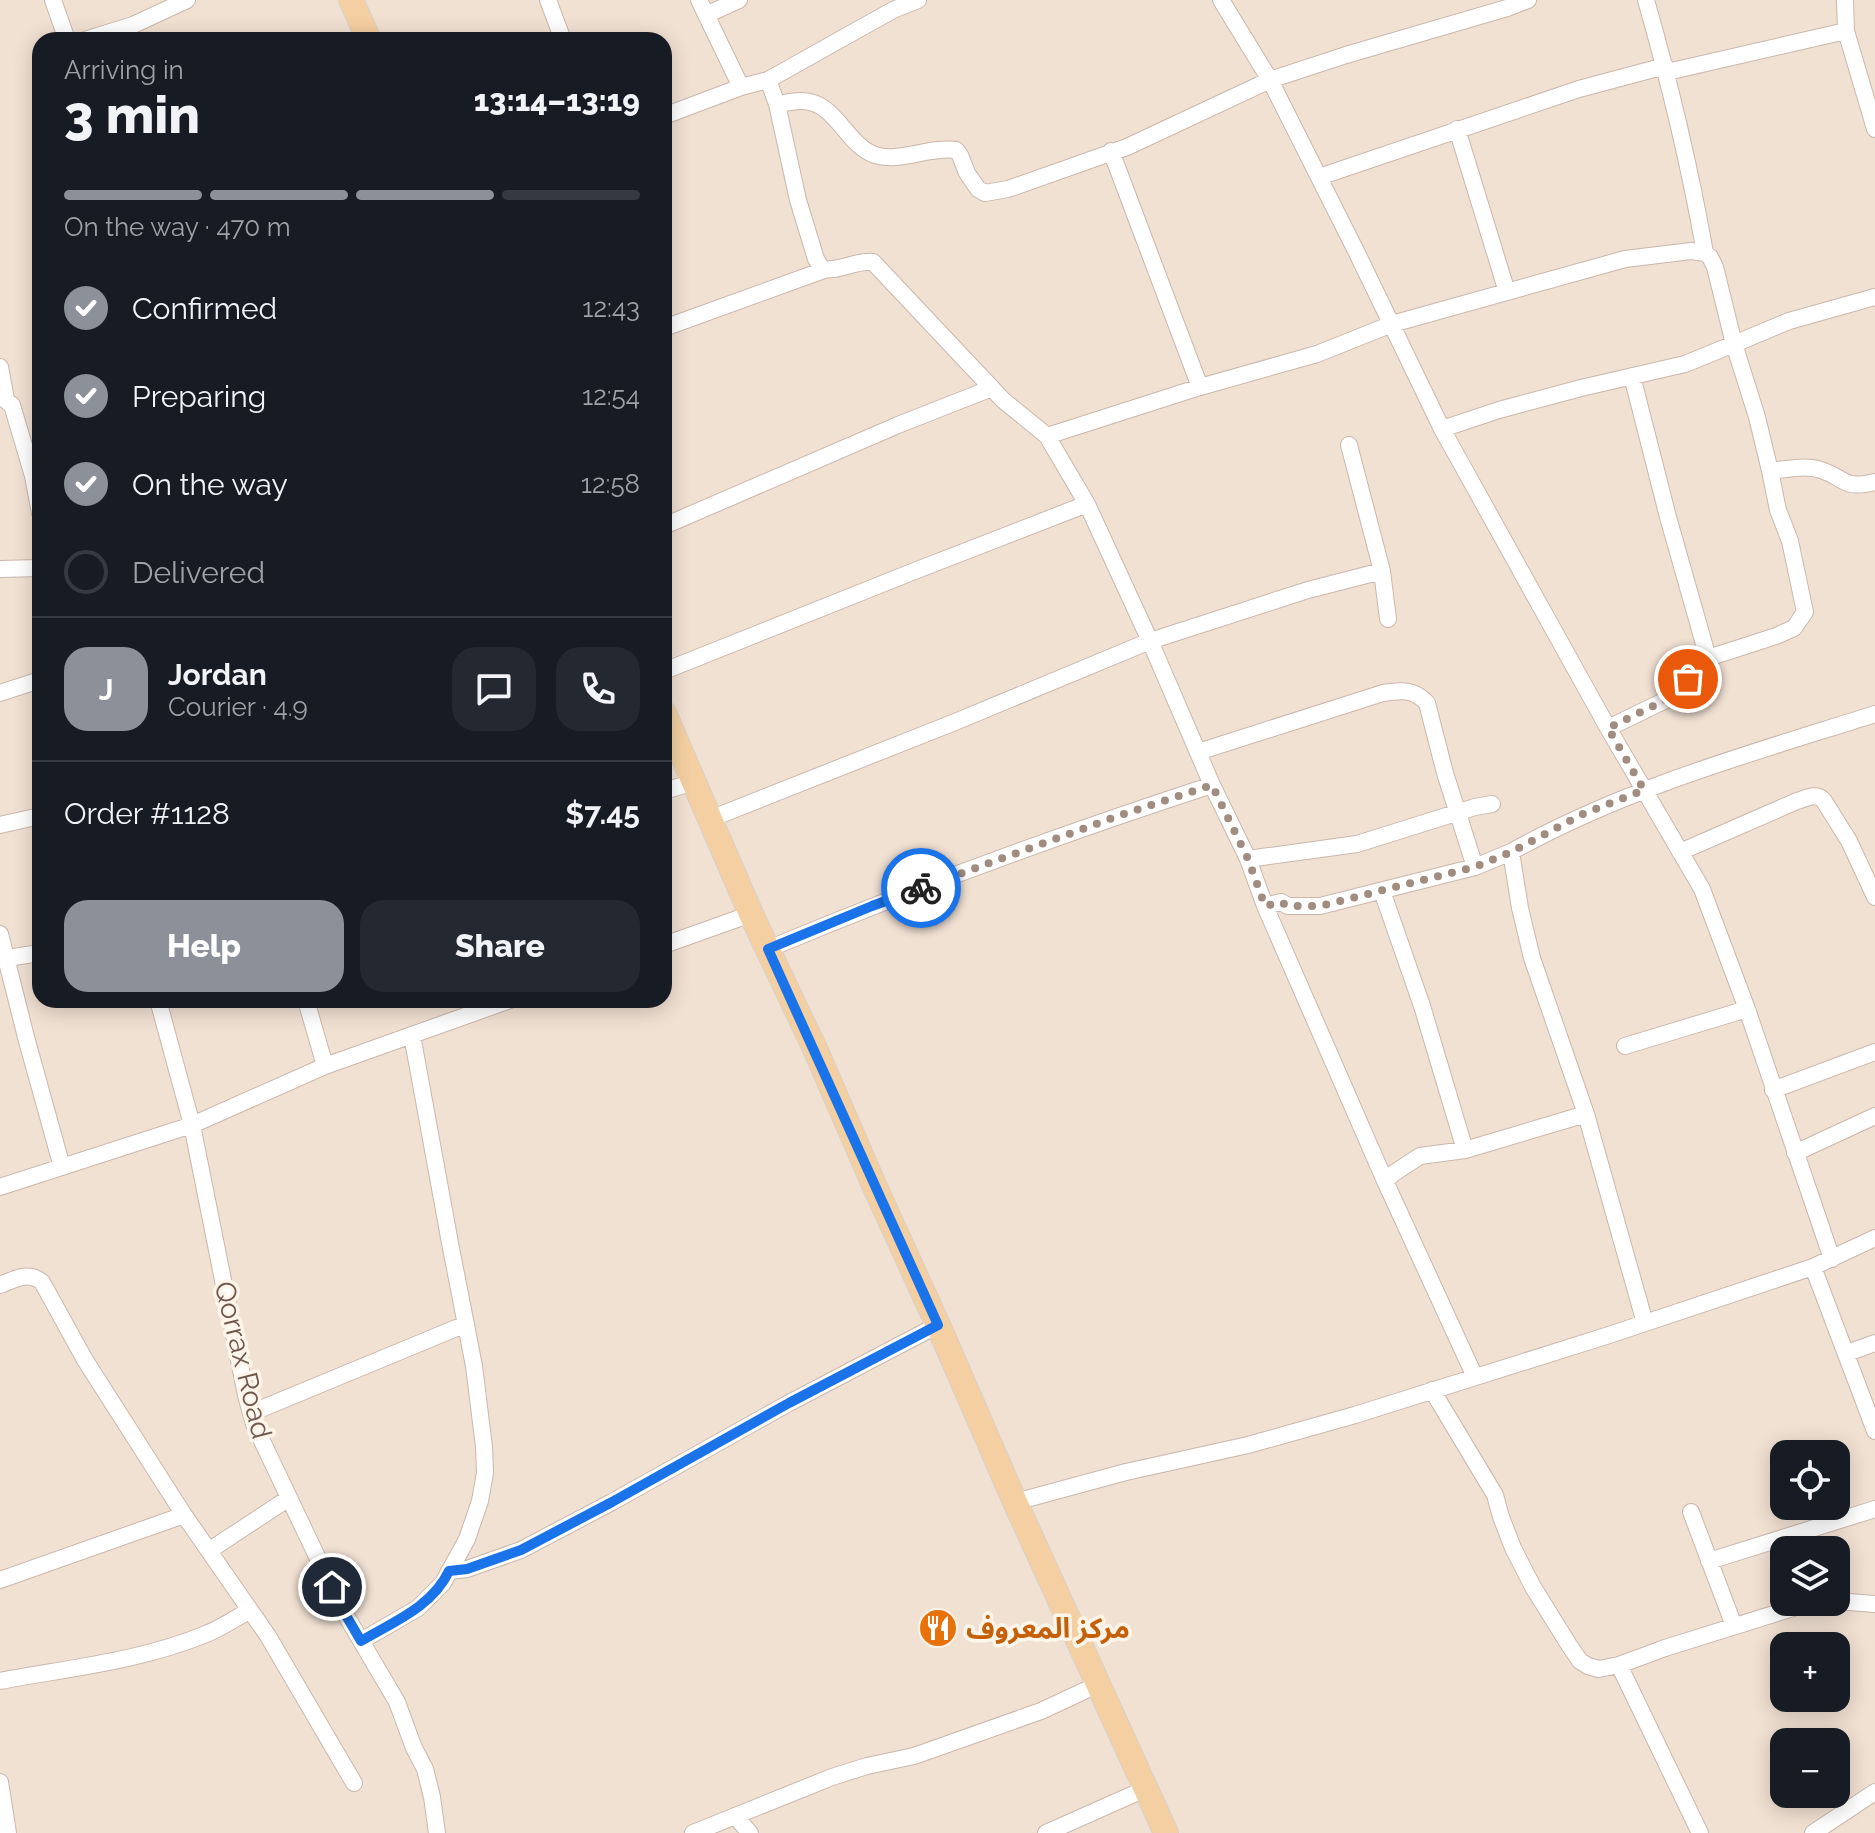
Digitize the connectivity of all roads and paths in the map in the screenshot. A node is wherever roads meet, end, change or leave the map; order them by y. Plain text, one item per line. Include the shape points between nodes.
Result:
1 (53, 0) edge
2 (187, 0) edge
3 (351, 0) edge
4 (548, 0) edge
5 (739, 0) edge
6 (918, 0) edge
7 (1221, 0) edge
8 (1528, 0) edge
9 (1646, 0) edge
10 (1845, 0) edge
11 (702, 8) edge
12 (1846, 31) junction
13 (64, 32) edge
14 (135, 32) edge
15 (365, 32) edge
16 (560, 32) edge
17 (1666, 69) junction
18 (768, 80) junction
19 (1270, 80) junction
20 (741, 87) junction
21 (777, 104) junction
22 (672, 113) edge
23 (1457, 129) junction
24 (1875, 129) edge
25 (1111, 151) junction
26 (1319, 177) junction
27 (1705, 253) junction
28 (824, 270) junction
29 (1507, 292) junction
30 (1875, 297) edge
31 (1392, 324) junction
32 (672, 325) edge
33 (1734, 344) junction
34 (0, 367) edge
35 (1632, 376) junction
36 (1200, 387) junction
37 (992, 388) junction
38 (3, 397) edge
39 (1442, 429) junction
40 (1047, 436) junction
41 (1349, 445) dead end
42 (1770, 471) junction
43 (32, 472) edge
44 (1875, 482) edge
45 (1087, 504) junction
46 (672, 523) edge
47 (32, 568) edge
48 (0, 569) edge
49 (1382, 571) junction
50 (1388, 619) dead end
51 (1150, 641) junction
52 (1708, 658) junction
53 (672, 668) edge
54 (32, 683) edge
55 (0, 693) edge
56 (1875, 714) edge
57 (1608, 728) junction
58 (672, 731) edge
59 (1198, 752) junction
60 (694, 782) junction
61 (1212, 785) junction
62 (672, 789) edge
63 (1644, 790) junction
64 (1492, 804) dead end
65 (1458, 813) junction
66 (32, 818) edge
67 (710, 819) junction
68 (0, 825) edge
69 (1511, 852) junction
70 (1680, 852) junction
71 (1248, 859) junction
72 (1475, 867) junction
73 (1382, 891) junction
74 (1875, 897) edge
75 (1265, 906) junction
76 (751, 914) junction
77 (0, 934) edge
78 (672, 942) edge
79 (768, 949) junction
80 (32, 954) edge
81 (3, 957) edge
82 (160, 1008) edge
83 (308, 1008) edge
84 (488, 1008) edge
85 (1747, 1009) junction
86 (412, 1035) junction
87 (1625, 1046) dead end
88 (1875, 1052) edge
89 (325, 1066) junction
90 (1773, 1090) junction
91 (1586, 1114) junction
92 (1875, 1116) edge
93 (192, 1125) junction
94 (1465, 1150) junction
95 (1795, 1153) junction
96 (62, 1167) junction
97 (1385, 1181) junction
98 (0, 1187) edge
99 (1875, 1238) edge
100 (1832, 1259) junction
101 (1813, 1267) junction
102 (0, 1285) edge
103 (1645, 1323) junction
104 (466, 1324) junction
105 (938, 1325) junction
106 (1875, 1343) edge
107 (1847, 1353) junction
108 (1475, 1377) junction
109 (1432, 1390) junction
110 (251, 1413) junction
111 (1875, 1431) edge
112 (289, 1498) junction
113 (1015, 1502) junction
114 (1875, 1509) edge
115 (1691, 1512) dead end
116 (184, 1515) junction
117 (210, 1550) junction
118 (1709, 1561) junction
119 (449, 1571) junction
120 (0, 1580) edge
121 (1850, 1602) edge
122 (1875, 1604) edge
123 (250, 1610) junction
124 (1770, 1615) edge
125 (1734, 1626) junction
126 (361, 1641) junction
127 (1619, 1665) junction
128 (0, 1681) edge
129 (1099, 1684) junction
130 (0, 1782) edge
131 (354, 1783) dead end
132 (1145, 1789) junction
133 (1875, 1792) edge
134 (735, 1816) junction
135 (1693, 1831) edge
136 (8, 1833) edge
137 (437, 1833) edge
138 (693, 1833) edge
139 (750, 1833) edge
140 (1046, 1833) edge
141 (1166, 1833) edge
142 (1813, 1833) edge

1 - 13 street
2 - 14 street
3 - 15 main road
4 - 16 street
5 - 11 street
6 - 18 street
7 - 19 street
8 - 19 street
9 - 17 street
10 - 12 street
11 - 20 street
12 - 17 street
12 - 24 street
17 - 23 street via 1579,89
17 - 27 street
18 - 20 street
18 - 21 street
19 - 25 street
19 - 26 street
20 - 22 street
21 - 25 street via 817,104 872,154 956,150 971,181 985,193
21 - 28 street via 802,214
23 - 26 street
23 - 29 street
25 - 36 street
26 - 31 street
27 - 29 street via 1625,259
27 - 33 street via 1715,267
28 - 32 street
28 - 37 street via 873,262
29 - 31 street
30 - 33 street via 1789,321
31 - 36 street via 1317,354
31 - 39 street
33 - 35 street via 1685,364
33 - 42 street
34 - 38 street
35 - 39 street
35 - 52 street
36 - 40 street
37 - 40 street
37 - 46 street
38 - 43 street via 12,405
39 - 57 street
40 - 45 street
41 - 49 street
42 - 44 street via 1815,469 1852,485
42 - 52 street via 1805,612 1794,628
45 - 51 street
45 - 53 street
47 - 48 street
49 - 50 street
49 - 51 street
51 - 59 street
51 - 67 street
52 - 57 street via 1668,699
54 - 55 street
56 - 63 street
57 - 63 street
58 - 60 main road
59 - 61 street
59 - 65 street via 1383,693 1411,691 1427,703
60 - 62 street
60 - 67 main road
61 - 71 street
61 - 79 street via 872,906
63 - 69 street via 1583,814
63 - 70 street
64 - 65 street
65 - 71 street via 1357,844
65 - 72 street
66 - 68 street
67 - 76 main road
69 - 72 street
69 - 91 street via 1532,958
70 - 74 street via 1797,801 1821,797
70 - 85 street via 1702,889
71 - 75 street
72 - 73 street
73 - 75 street via 1320,906
73 - 94 street
75 - 97 street
76 - 78 street
76 - 79 main road
77 - 81 street
79 - 105 main road
80 - 81 street
81 - 96 street
82 - 93 street, Qorrax Road
83 - 89 street
84 - 86 street
85 - 87 street
85 - 90 street
86 - 89 street
86 - 104 street
88 - 90 street
89 - 93 street
90 - 95 street
91 - 94 street
91 - 103 street
92 - 95 street
93 - 96 street
93 - 110 street, Qorrax Road
94 - 97 street via 1420,1156
95 - 100 street
96 - 98 street
97 - 108 street
99 - 100 street
100 - 101 street
101 - 103 street
101 - 107 street
102 - 116 street via 29,1276 42,1282
103 - 108 street
104 - 110 street
104 - 119 street via 485,1473 467,1539
105 - 113 main road
105 - 119 street via 521,1550
106 - 107 street
107 - 111 street
108 - 109 street
109 - 113 street via 1248,1445
109 - 127 street via 1495,1495 1513,1548 1569,1645 1588,1666
110 - 112 street, Qorrax Road
112 - 117 street
112 - 126 street, Qorrax Road
113 - 129 main road
114 - 118 street
115 - 118 street
116 - 117 street
116 - 120 street
117 - 123 street
118 - 125 street
119 - 126 street via 418,1608
121 - 122 street
123 - 128 street via 211,1632 160,1649
123 - 131 street
124 - 125 street
125 - 127 street
126 - 137 street, Qorrax Road via 397,1702 425,1769
127 - 135 street
129 - 132 main road
129 - 134 street via 1041,1711 914,1756 832,1777
130 - 136 street
132 - 140 street
132 - 141 main road
133 - 142 street
134 - 138 street
134 - 139 street

